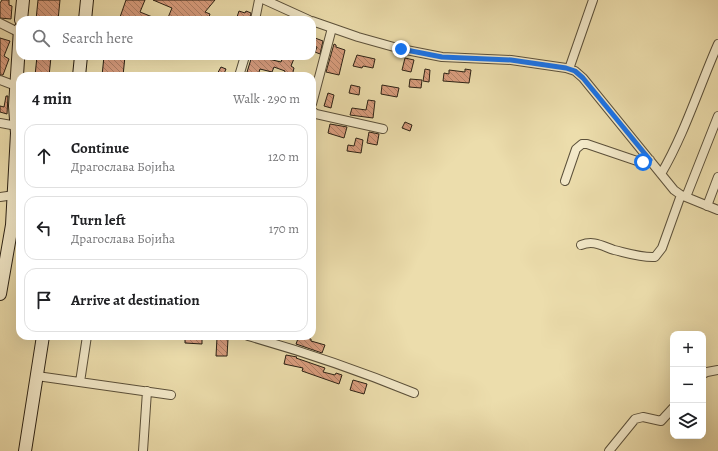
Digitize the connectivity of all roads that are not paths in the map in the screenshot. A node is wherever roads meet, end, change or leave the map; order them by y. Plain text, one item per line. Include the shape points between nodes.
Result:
1 (23, 0) edge
2 (87, 0) edge
3 (259, 0) edge
4 (265, 0) edge
5 (593, 0) edge
6 (21, 16) edge
7 (85, 16) edge
8 (256, 16) edge
9 (302, 16) edge
10 (316, 22) edge
11 (0, 23) edge
12 (332, 28) junction
13 (16, 31) edge
14 (718, 44) edge
15 (18, 60) edge
16 (81, 60) edge
17 (244, 60) edge
18 (569, 69) junction
19 (17, 72) edge
20 (79, 72) edge
21 (240, 72) edge
22 (0, 80) edge
23 (16, 86) joint
24 (316, 89) edge
25 (16, 113) edge
26 (316, 114) edge
27 (718, 116) edge
28 (0, 122) edge
29 (16, 126) edge
30 (383, 129) dead end
31 (16, 160) edge
32 (650, 160) junction
33 (661, 174) junction
34 (718, 177) edge
35 (565, 181) dead end
36 (14, 195) junction
37 (684, 196) junction
38 (0, 197) edge
39 (707, 206) junction
40 (718, 210) edge
41 (581, 245) dead end
42 (0, 294) edge
43 (42, 340) edge
44 (86, 340) edge
45 (263, 340) edge
46 (718, 370) edge
47 (706, 372) edge
48 (37, 376) junction
49 (80, 382) junction
50 (147, 391) junction
51 (414, 393) dead end
52 (171, 395) dead end
53 (670, 411) edge
54 (25, 451) edge
55 (143, 451) edge
56 (609, 451) edge

1 - 6 street
2 - 7 street
3 - 8 street
4 - 9 street
5 - 18 street
10 - 12 street
11 - 13 street
12 - 18 street via 401,49 442,57 511,60
12 - 24 street
14 - 33 street via 691,112
15 - 19 street
16 - 20 street
17 - 21 street
18 - 32 street via 583,78
22 - 23 street
23 - 25 street
26 - 30 street
27 - 37 street
28 - 29 street
31 - 36 street
32 - 33 street
32 - 35 street via 640,162 582,144 576,149
33 - 37 street via 674,190
34 - 39 street
36 - 38 street
36 - 42 street via 12,225
37 - 39 street
37 - 41 street via 662,248 655,257 647,258 597,243 588,242
39 - 40 street
43 - 48 street
44 - 49 street
45 - 51 street via 289,347
46 - 47 street
48 - 49 street
48 - 54 street
49 - 50 street
50 - 52 street
50 - 55 street
53 - 56 street via 660,421 636,419

